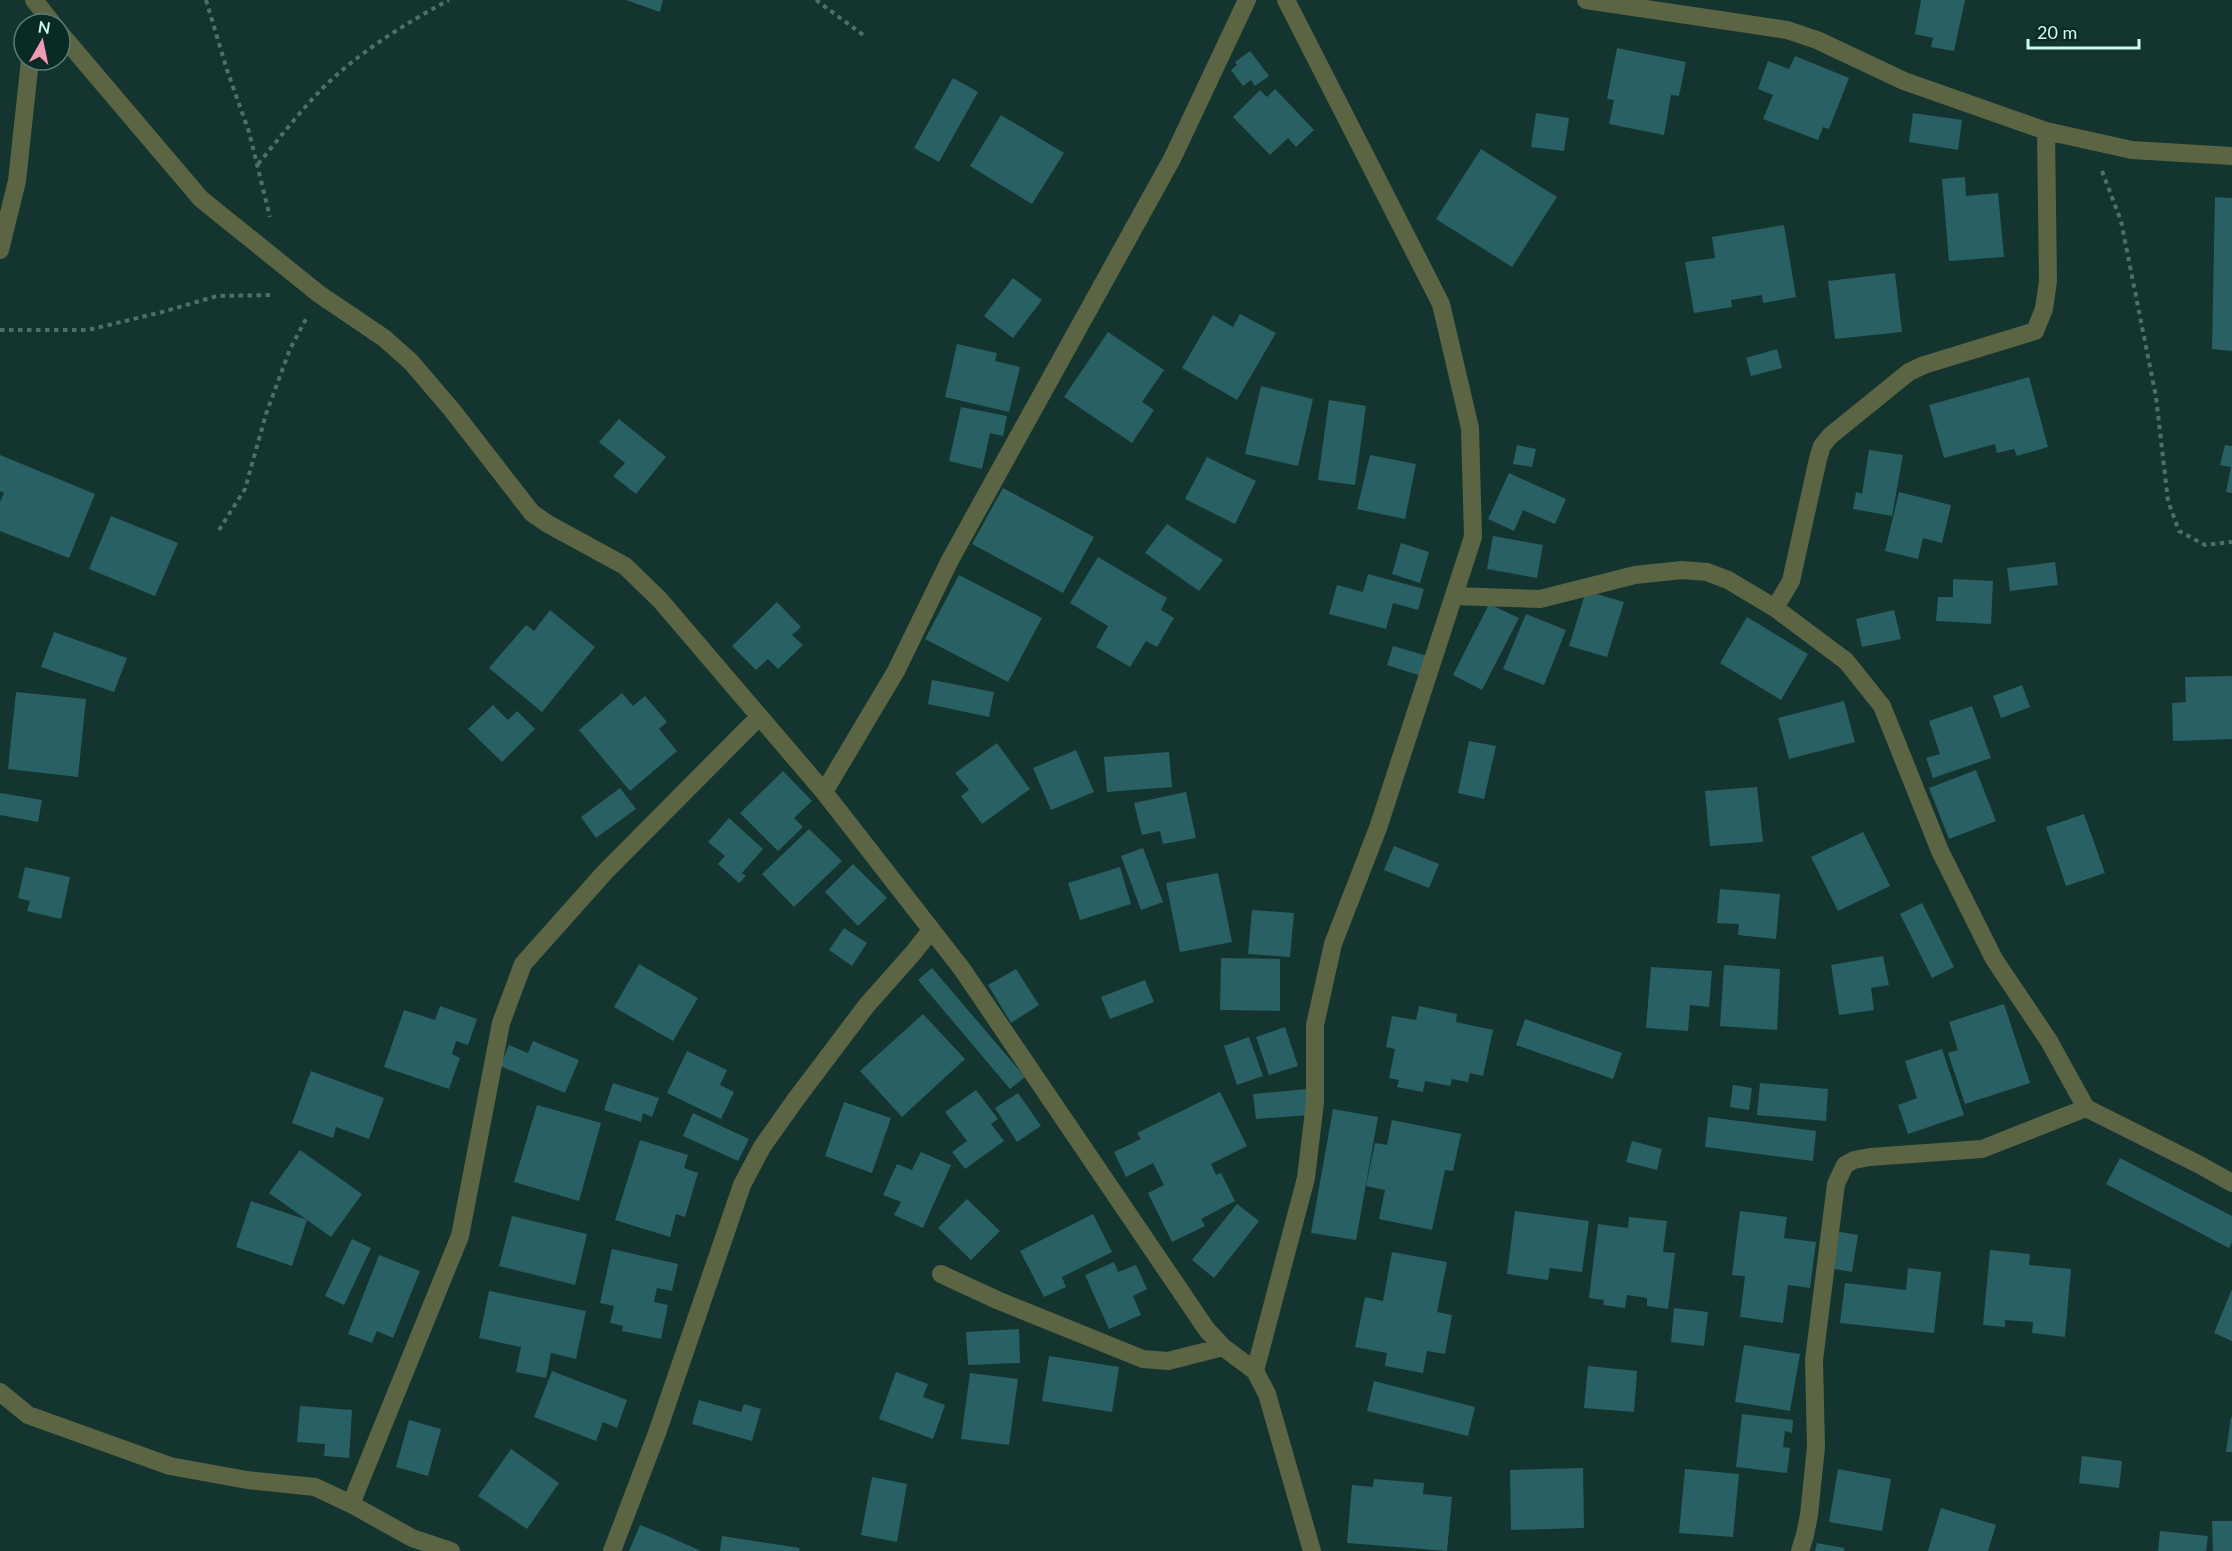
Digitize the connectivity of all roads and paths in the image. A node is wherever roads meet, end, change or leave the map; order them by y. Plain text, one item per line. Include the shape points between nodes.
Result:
1 (34, 0) edge
2 (206, 0) edge
3 (449, 0) edge
4 (816, 0) edge
5 (1247, 0) edge
6 (1286, 0) edge
7 (1586, 0) edge
8 (44, 12) edge
9 (866, 38) dead end
10 (72, 48) edge
11 (29, 72) edge
12 (2046, 131) junction
13 (2091, 142) junction
14 (2232, 156) edge
15 (257, 164) junction
16 (271, 220) dead end
17 (0, 250) edge
18 (320, 294) junction
19 (0, 330) edge
20 (219, 530) dead end
21 (2232, 543) edge
22 (1454, 596) junction
23 (1775, 608) junction
24 (759, 717) junction
25 (824, 792) junction
26 (931, 930) junction
27 (2086, 1108) junction
28 (2232, 1183) edge
29 (941, 1274) dead end
30 (1223, 1347) junction
31 (1255, 1371) junction
32 (0, 1392) edge
33 (351, 1504) junction
34 (451, 1551) edge
35 (612, 1551) edge
36 (1311, 1551) edge
37 (1800, 1551) edge

1 - 8 street
2 - 15 path
3 - 15 path via 367,51 318,92
4 - 9 path
5 - 25 street via 1172,159 950,560 896,671
6 - 22 street via 1441,304 1470,428 1473,537
7 - 12 street via 1787,30 1904,81
10 - 18 street via 201,199
11 - 17 street via 17,181
12 - 13 street
12 - 23 street via 2048,280 2044,309 2035,331 1910,372 1830,435 1818,459 1791,581
13 - 14 street via 2132,150
13 - 21 path via 2121,221 2156,397 2168,501 2179,531 2205,545
15 - 16 path
18 - 19 path via 217,296 88,330
18 - 20 path via 290,349 245,489
18 - 24 street via 384,338 411,362 532,513 625,566 639,579
22 - 23 street via 1540,599 1635,575 1682,570 1707,572 1728,580
22 - 31 street via 1378,828 1333,944 1315,1025 1315,1102 1306,1178
23 - 27 street via 1846,661 1882,706 1940,851 1989,949 2049,1041
24 - 25 street
24 - 33 street via 605,872 523,964 501,1023 460,1236
25 - 26 street
26 - 30 street via 962,969 1197,1317
26 - 35 street via 860,1014 762,1147 742,1185
27 - 28 street
27 - 37 street via 1982,1149 1870,1157 1854,1160 1841,1171 1833,1203 1814,1360 1816,1447
29 - 30 street via 1143,1359 1168,1361
30 - 31 street
31 - 36 street via 1267,1394
32 - 33 street via 28,1415 170,1466 315,1487
33 - 34 street via 412,1538

